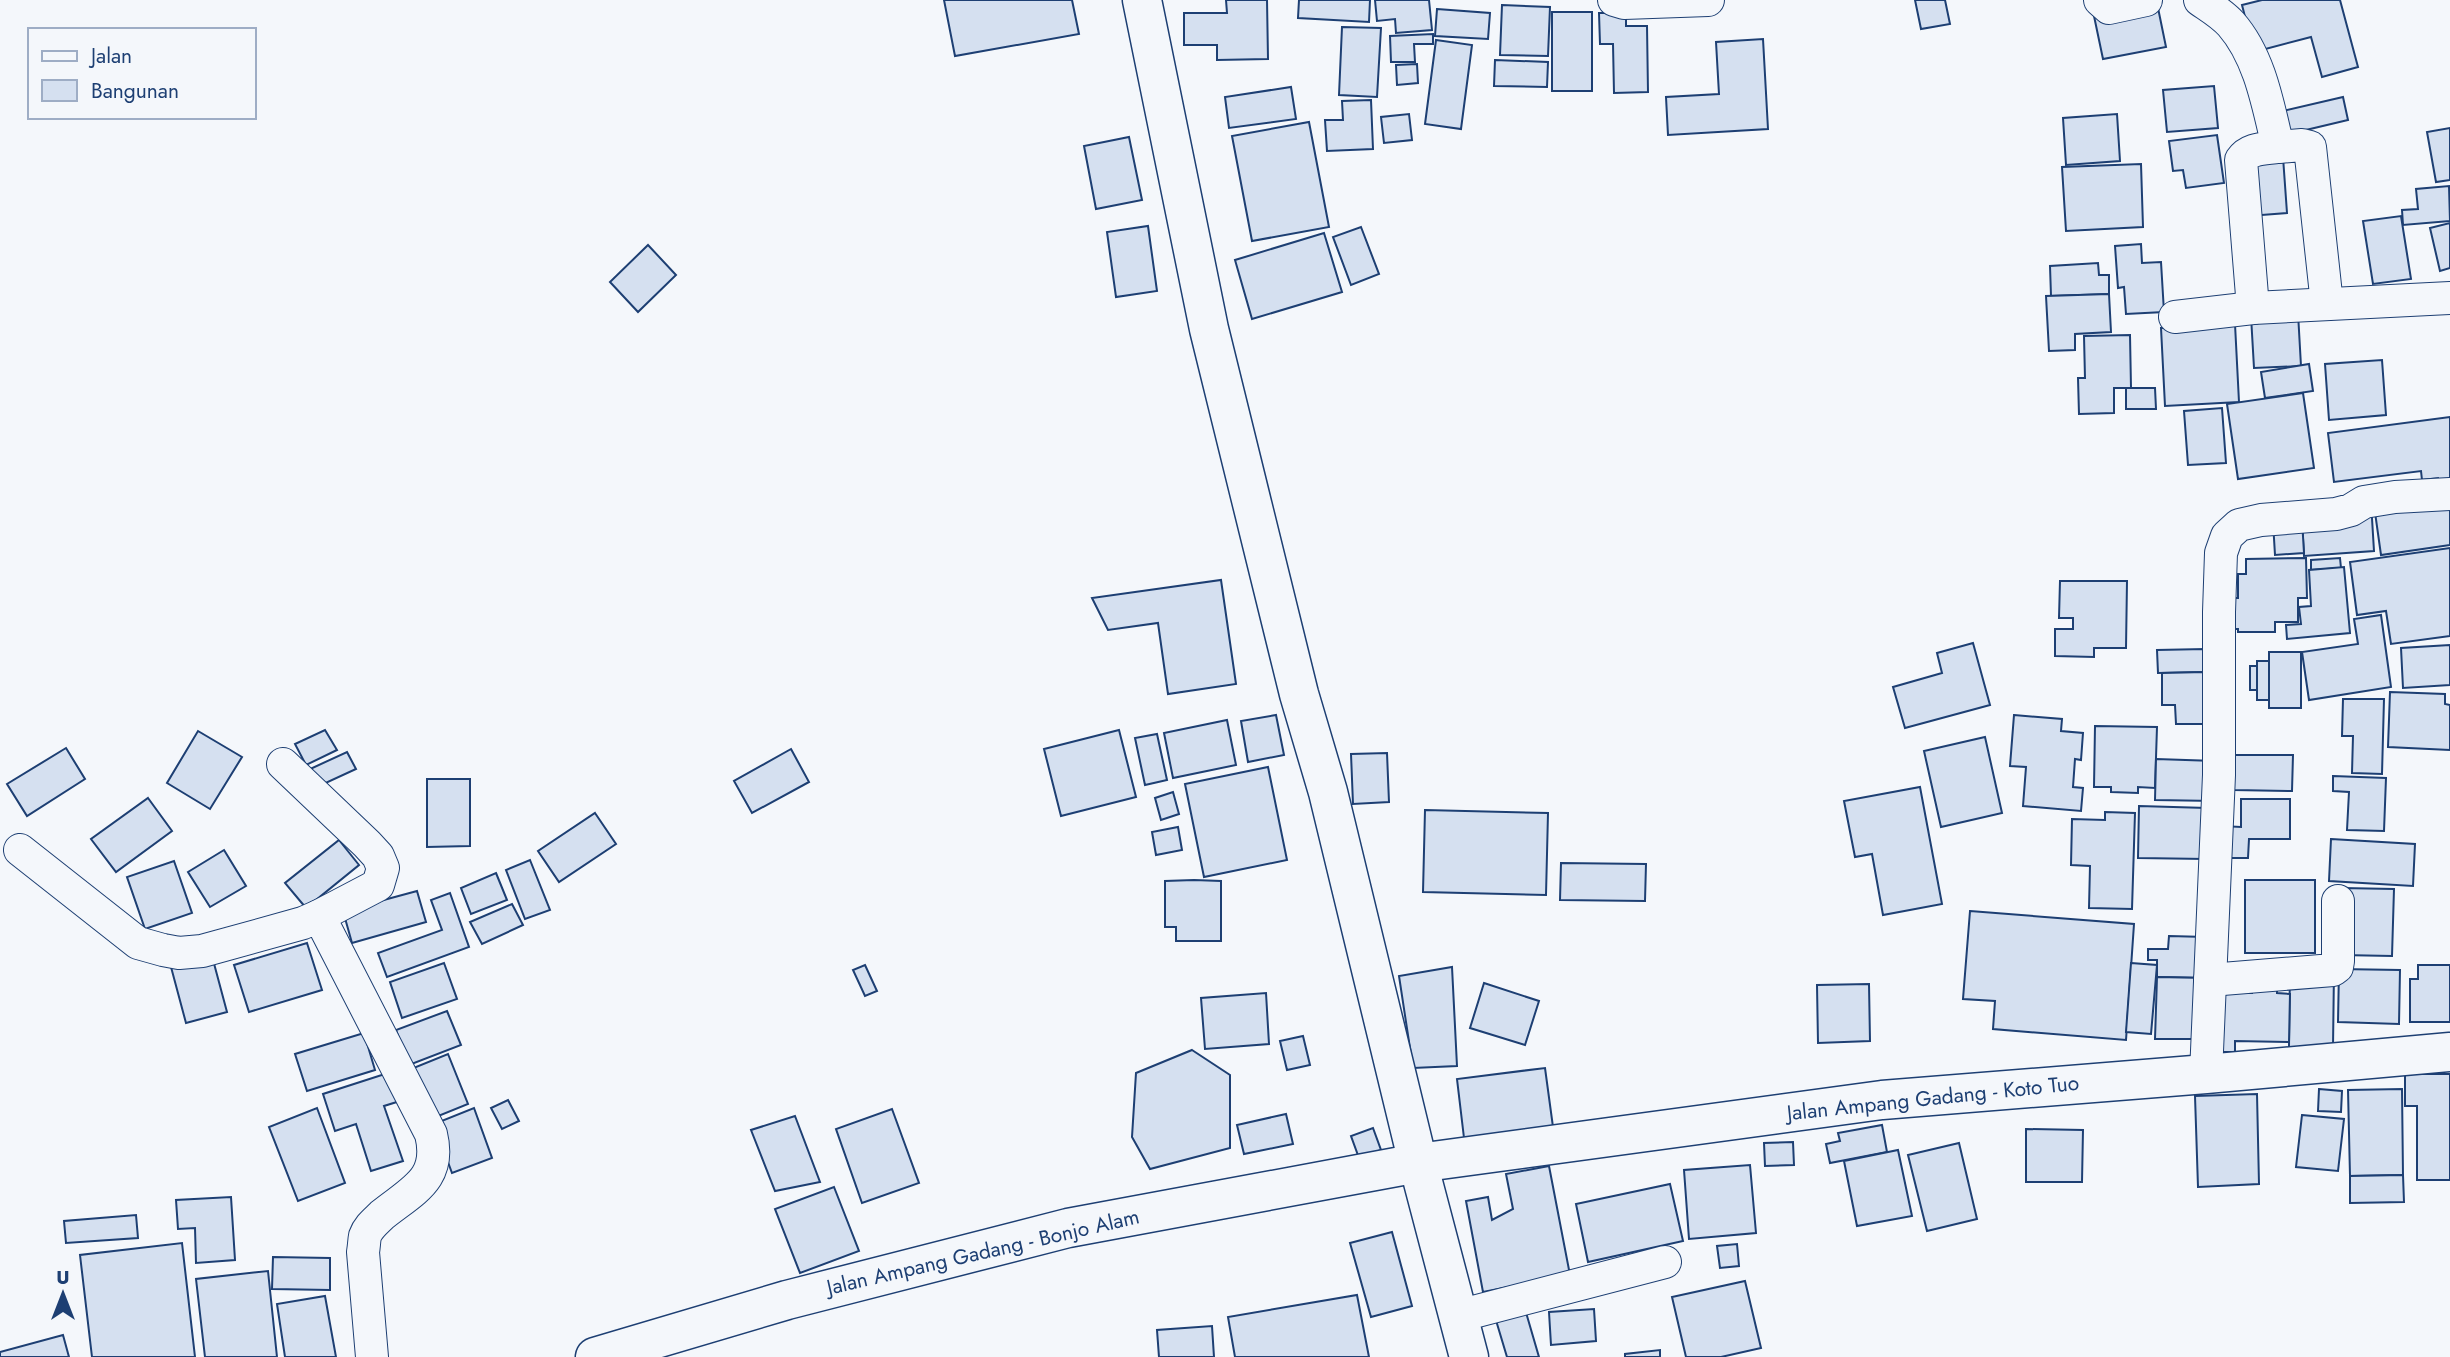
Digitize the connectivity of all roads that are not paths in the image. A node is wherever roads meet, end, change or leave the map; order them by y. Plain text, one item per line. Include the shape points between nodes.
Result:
1 (1142, 0) edge
2 (1707, 0) edge
3 (2100, 0) edge
4 (2146, 0) edge
5 (2200, 0) edge
6 (1634, 1) edge
7 (2278, 147) junction
8 (2450, 298) edge
9 (2327, 304) junction
10 (2253, 308) junction
11 (2175, 317) dead end
12 (2450, 494) edge
13 (283, 764) dead end
14 (20, 850) dead end
15 (2338, 901) dead end
16 (319, 916) junction
17 (2210, 980) junction
18 (2450, 1052) edge
19 (2206, 1074) junction
20 (1419, 1163) junction
21 (1665, 1262) dead end
22 (1458, 1315) junction
23 (372, 1357) edge
24 (595, 1357) edge
25 (1469, 1357) edge

1 - 20 street via 1209,329
2 - 6 street
3 - 4 street via 2109,8
5 - 7 street via 2229,21 2244,40 2263,88
7 - 9 street via 2310,147
7 - 10 street via 2253,150 2241,160
8 - 9 street
9 - 10 street
10 - 11 street
12 - 17 street via 2395,497 2364,502 2336,514 2261,520 2239,525 2227,536 2221,553 2220,775
13 - 16 street via 367,844 383,868 378,885
14 - 16 street via 138,943 163,950 202,951
15 - 17 street via 2338,961 2333,971
16 - 23 street via 431,1134 434,1148 432,1167 424,1180 374,1222 366,1235 363,1252
17 - 19 street
18 - 19 street, Jalan Ampang Gadang - Koto Tuo
19 - 20 street, Jalan Ampang Gadang - Koto Tuo via 1882,1100
20 - 22 street
20 - 24 street, Jalan Ampang Gadang - Bonjo Alam via 1068,1228 787,1300
21 - 22 street
22 - 25 street

